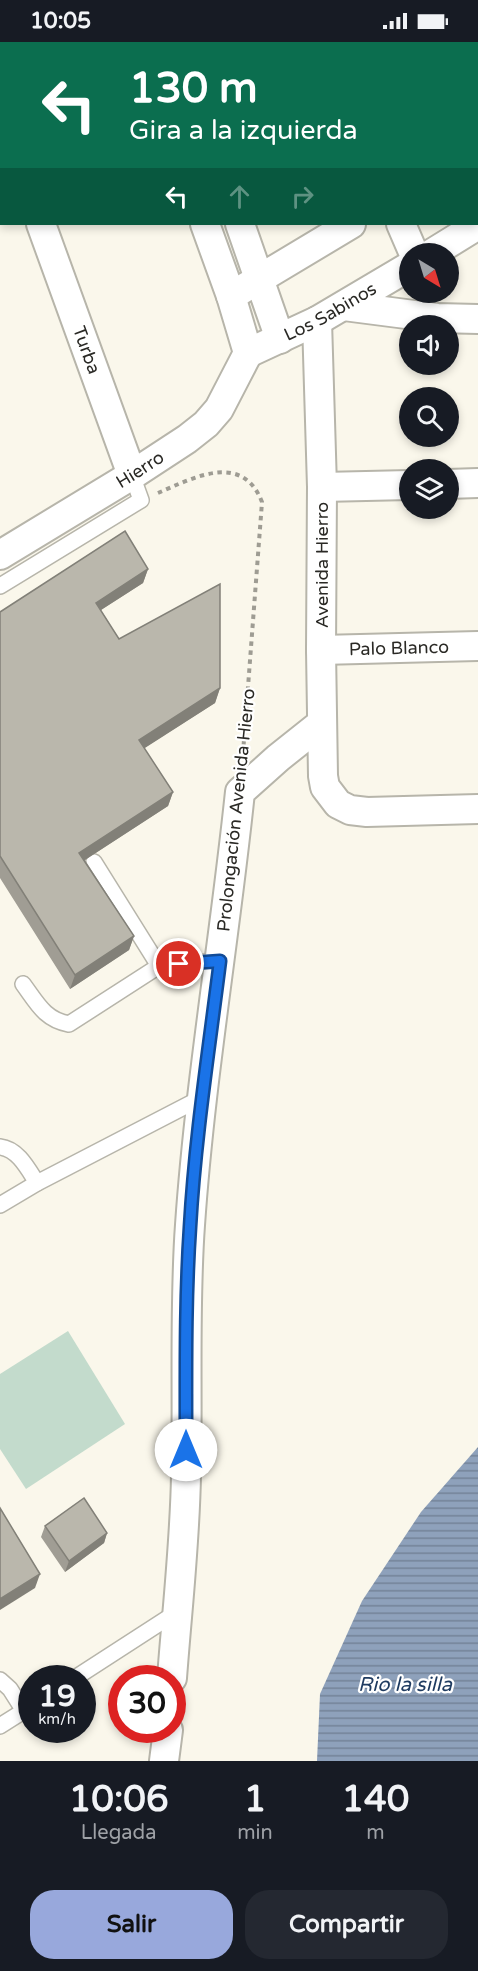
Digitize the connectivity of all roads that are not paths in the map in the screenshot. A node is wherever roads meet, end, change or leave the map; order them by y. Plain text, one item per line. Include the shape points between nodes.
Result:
1 (41, 225) edge
2 (205, 225) edge
3 (240, 225) edge
4 (349, 225) edge
5 (401, 225) edge
6 (478, 225) edge
7 (409, 243) edge
8 (449, 243) edge
9 (399, 274) edge
10 (259, 280) junction
11 (231, 296) junction
12 (344, 306) junction
13 (478, 319) edge
14 (317, 321) junction
15 (280, 339) junction
16 (248, 353) junction
17 (478, 483) edge
18 (459, 484) edge
19 (399, 485) edge
20 (137, 487) junction
21 (322, 488) junction
22 (2, 550) edge
23 (0, 586) edge
24 (478, 646) edge
25 (321, 650) junction
26 (322, 723) junction
27 (478, 809) edge
28 (94, 862) dead end
29 (220, 961) junction
30 (159, 966) junction
31 (23, 984) dead end
32 (202, 1097) junction
33 (0, 1147) edge
34 (37, 1183) junction
35 (0, 1205) edge
36 (177, 1612) junction
37 (95, 1665) edge
38 (173, 1665) edge
39 (0, 1680) edge
40 (18, 1697) edge
41 (18, 1714) edge
42 (0, 1726) edge
43 (166, 1743) edge
44 (164, 1761) edge

1 - 20 street, Turba
2 - 11 street
3 - 10 street
4 - 10 street
5 - 7 street
6 - 8 street
9 - 12 street, Los Sabinos
10 - 11 street
10 - 15 street
11 - 16 street
12 - 13 street
12 - 14 street, Los Sabinos
14 - 15 street, Los Sabinos
14 - 21 street, Avenida Hierro
15 - 16 street, Los Sabinos
16 - 20 street, Hierro via 219,409
17 - 18 street
19 - 21 street
20 - 22 street, Hierro
20 - 23 lane
21 - 25 street, Avenida Hierro
24 - 25 street, Palo Blanco
25 - 26 street, Avenida Hierro
26 - 27 street, Avenida Hierro via 325,787 338,804 367,812
26 - 29 street, Prolongación Avenida Hierro via 240,792
28 - 30 lane
29 - 30 lane
29 - 32 street, Prolongación Avenida Hierro
30 - 31 lane via 69,1024 55,1022
32 - 34 lane
32 - 36 street, Prolongación Avenida Hierro via 186,1307 185,1541
33 - 34 lane via 17,1155
34 - 35 lane
36 - 37 lane
36 - 38 street, Prolongación Avenida Hierro
39 - 40 lane
41 - 42 lane
43 - 44 street

